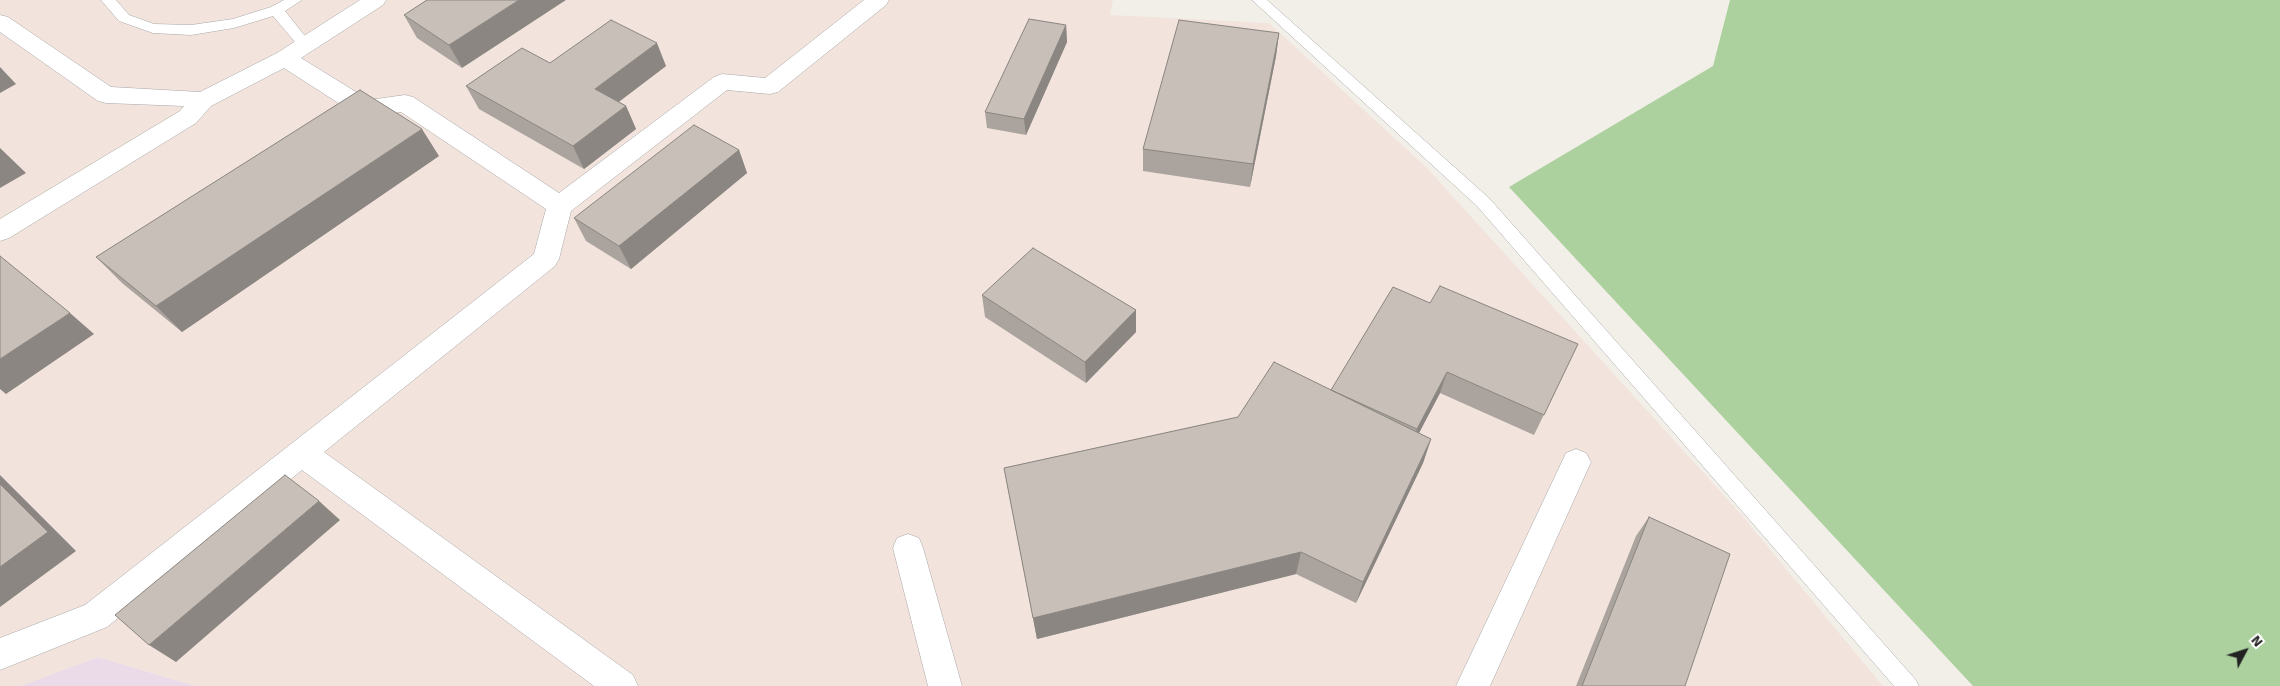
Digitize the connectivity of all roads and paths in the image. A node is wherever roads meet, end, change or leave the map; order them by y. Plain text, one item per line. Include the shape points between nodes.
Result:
1 (108, 0) edge
2 (295, 0) edge
3 (374, 0) edge
4 (878, 0) edge
5 (1259, 0) edge
6 (276, 10) junction
7 (0, 22) edge
8 (305, 45) junction
9 (285, 58) junction
10 (203, 100) junction
11 (560, 206) junction
12 (0, 231) edge
13 (302, 453) junction
14 (1576, 462) dead end
15 (908, 548) dead end
16 (0, 654) edge
17 (621, 686) edge
18 (945, 686) edge
19 (1473, 686) edge
20 (1908, 686) edge

1 - 6 lane via 124,18 153,28 191,30 234,23
2 - 6 lane
3 - 8 street
4 - 11 street via 770,86 722,82
5 - 20 lane via 1483,202
6 - 8 lane
7 - 10 street via 106,95
8 - 9 street
9 - 10 street
9 - 11 street via 365,109 405,103
10 - 12 street via 188,117
11 - 13 street via 546,259
13 - 16 street via 96,616
13 - 17 street
14 - 19 street
15 - 18 street

